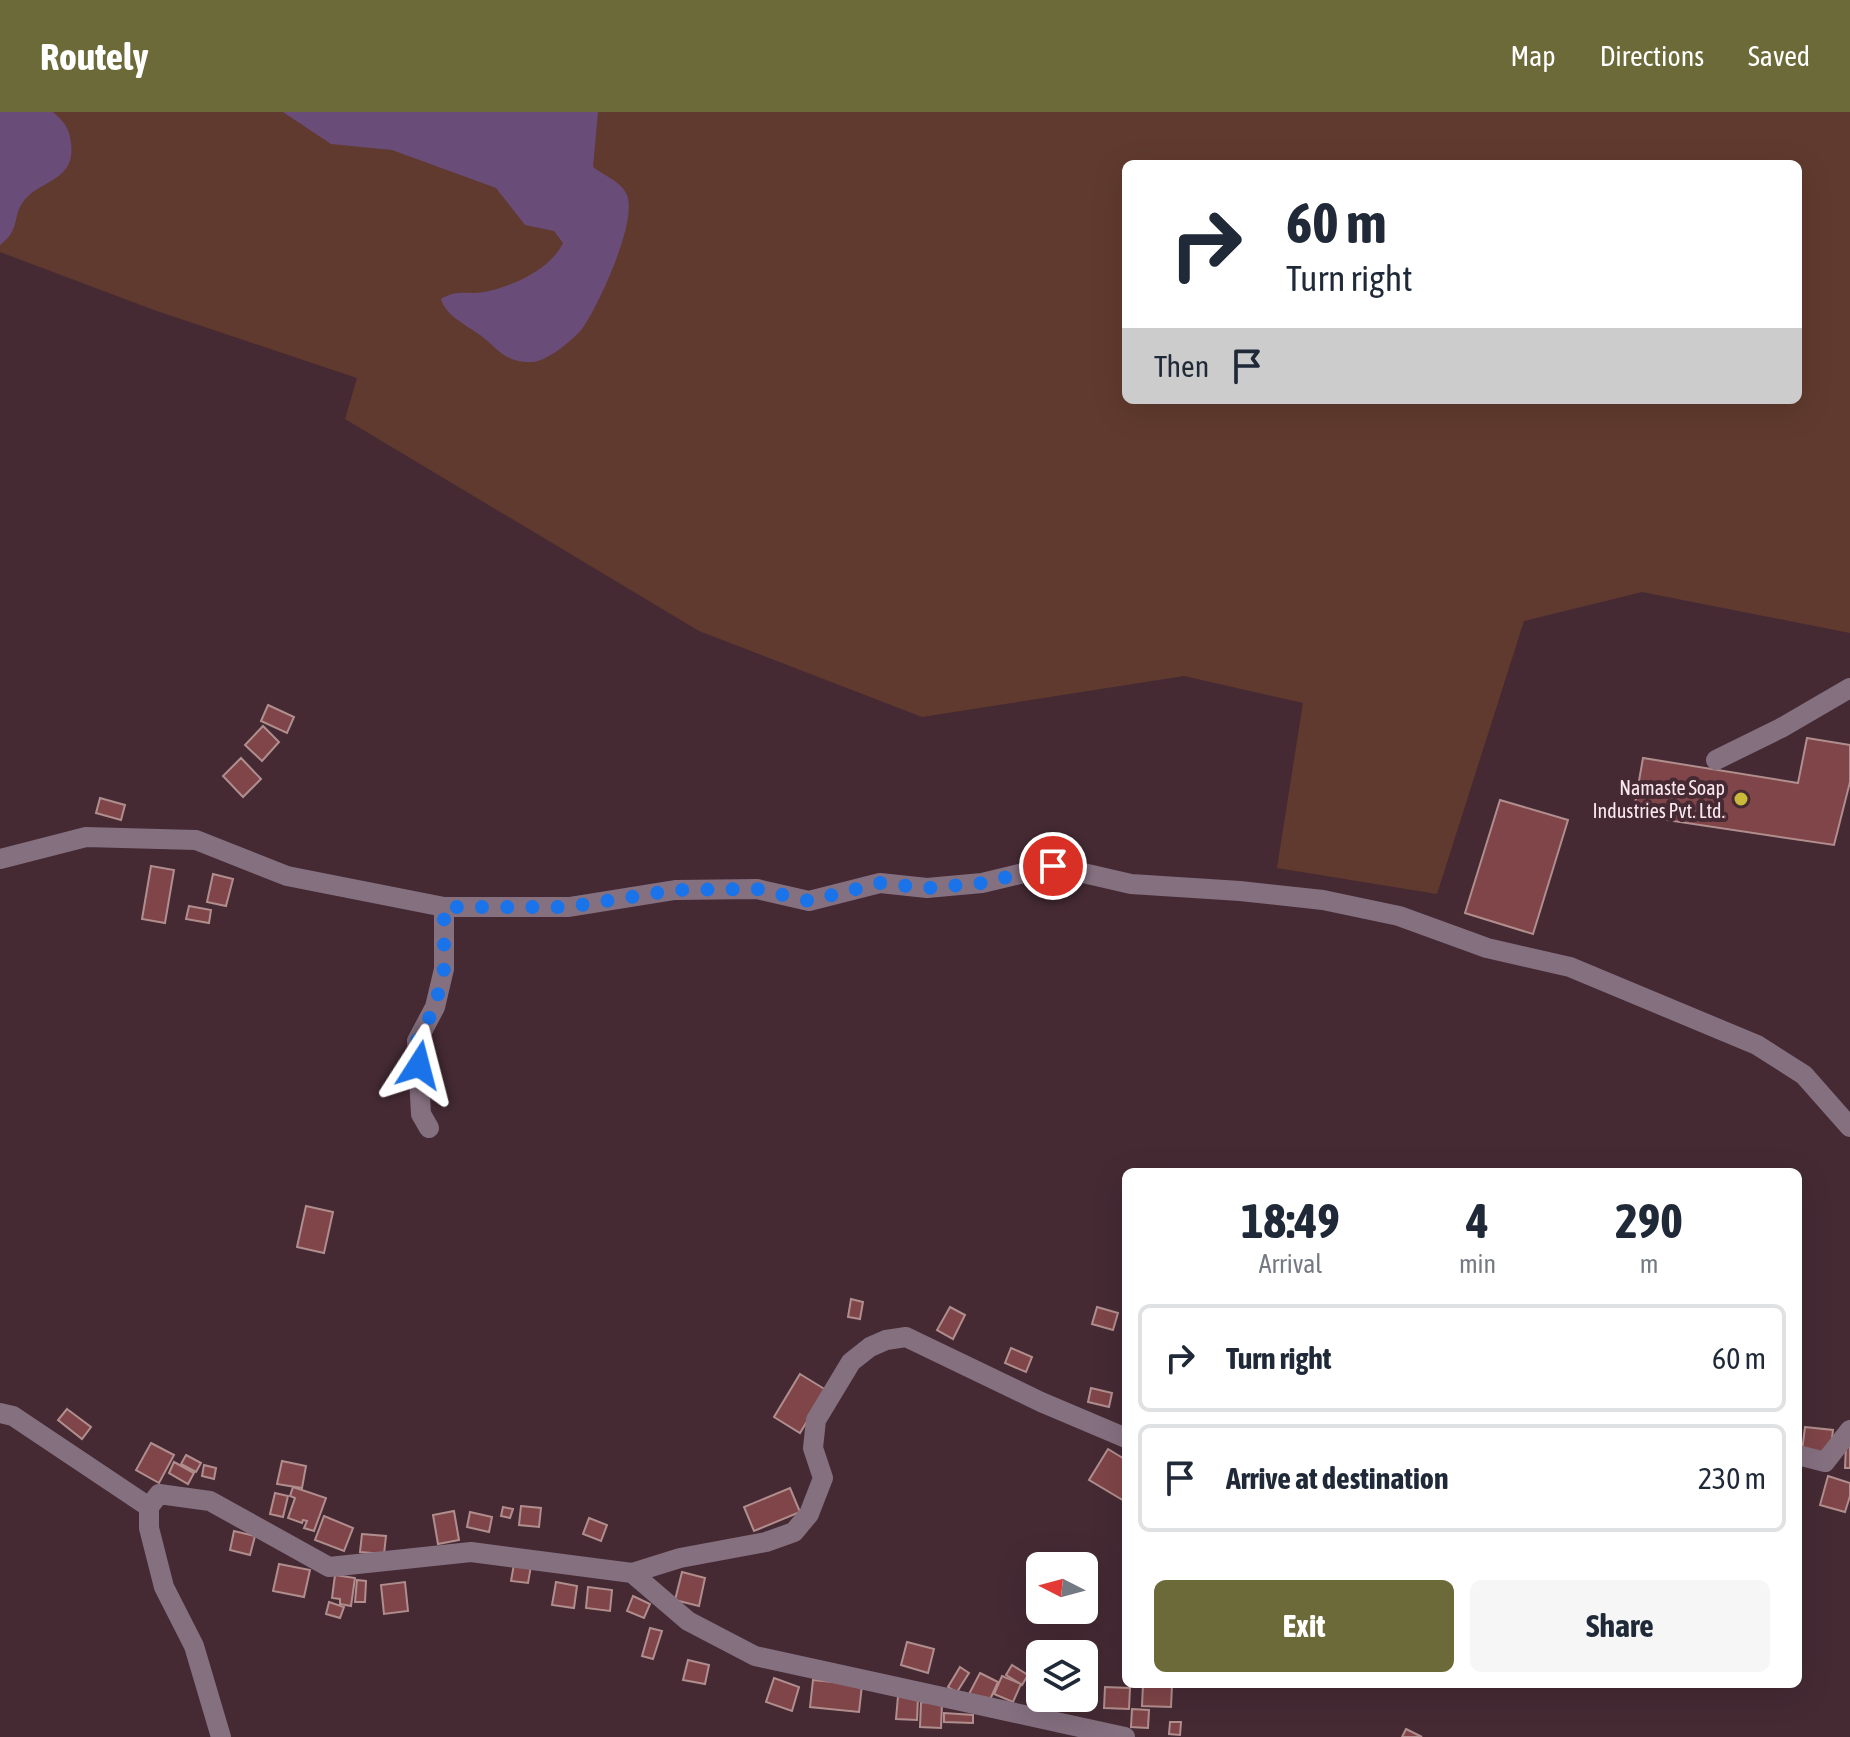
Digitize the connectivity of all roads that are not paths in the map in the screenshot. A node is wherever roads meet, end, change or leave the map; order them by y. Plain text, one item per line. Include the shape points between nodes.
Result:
1 (1850, 688) edge
2 (1716, 760) dead end
3 (0, 859) edge
4 (444, 907) junction
5 (1850, 1127) edge
6 (429, 1128) dead end
7 (0, 1413) edge
8 (1850, 1430) edge
9 (1122, 1436) edge
10 (1802, 1456) edge
11 (149, 1507) junction
12 (632, 1573) junction
13 (221, 1737) edge
14 (1125, 1737) edge

1 - 2 street
3 - 4 street via 86,837 196,840 287,876
4 - 5 street via 569,907 675,890 757,889 809,901 880,883 927,888 982,883 1053,866 1131,884 1323,900 1399,916 1487,948 1570,967 1757,1045 1804,1075
4 - 6 street via 444,969 435,1007 417,1041 421,1114
7 - 11 street via 13,1416
8 - 10 street via 1825,1462
9 - 12 street via 906,1337 886,1340 851,1362 816,1420 813,1448 823,1478 809,1514 794,1532
11 - 12 street via 159,1494 210,1501 329,1567 471,1552
11 - 13 street via 164,1587 194,1646
12 - 14 street via 688,1621 755,1656

